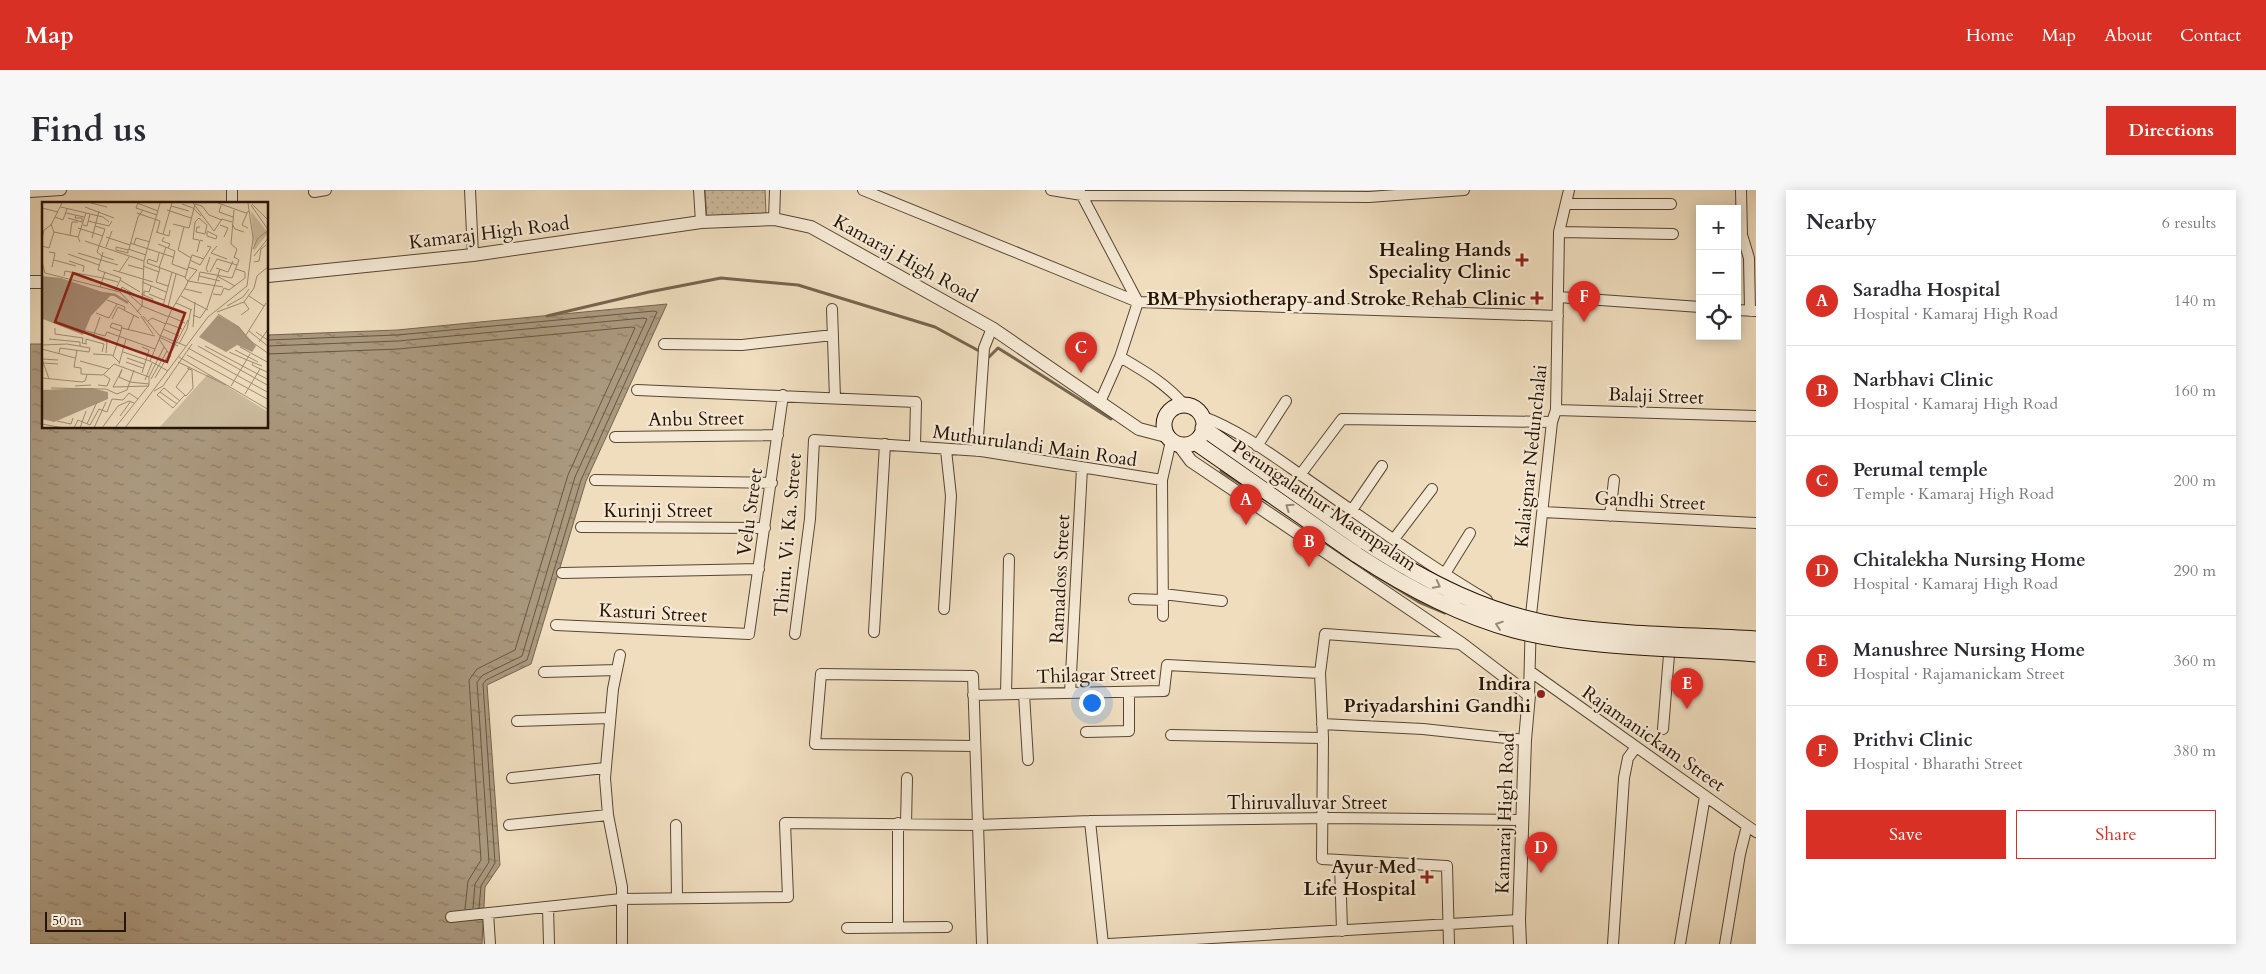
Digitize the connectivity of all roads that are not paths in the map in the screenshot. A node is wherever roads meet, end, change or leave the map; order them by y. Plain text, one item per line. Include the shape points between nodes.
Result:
1 (61, 190) edge
2 (326, 190) edge
3 (470, 190) edge
4 (699, 190) edge
5 (775, 190) edge
6 (863, 190) edge
7 (1052, 190) edge
8 (1464, 190) edge
9 (1569, 190) edge
10 (1741, 190) edge
11 (30, 192) edge
12 (314, 192) dead end
13 (1080, 192) edge
14 (1416, 192) edge
15 (1256, 193) edge
16 (1566, 204) junction
17 (1671, 204) dead end
18 (774, 219) junction
19 (701, 222) junction
20 (1559, 232) junction
21 (1673, 234) dead end
22 (473, 256) junction
23 (269, 276) edge
24 (1558, 297) junction
25 (1138, 302) junction
26 (1696, 307) edge
27 (832, 309) dead end
28 (1753, 311) edge
29 (1558, 316) junction
30 (992, 328) junction
31 (833, 335) junction
32 (664, 344) dead end
33 (1120, 357) junction
34 (637, 390) dead end
35 (783, 395) junction
36 (835, 398) junction
37 (1286, 401) dead end
38 (1100, 402) junction
39 (1185, 406) junction
40 (1556, 410) junction
41 (1756, 416) edge
42 (1202, 422) junction
43 (1552, 422) junction
44 (778, 435) junction
45 (615, 437) dead end
46 (814, 440) joint
47 (1172, 440) junction
48 (1195, 442) junction
49 (885, 444) junction
50 (915, 446) junction
51 (1257, 446) junction
52 (946, 450) junction
53 (976, 451) junction
54 (1382, 466) dead end
55 (1082, 468) junction
56 (1300, 475) junction
57 (595, 480) dead end
58 (1162, 480) junction
59 (1614, 480) dead end
60 (772, 483) junction
61 (1432, 488) dead end
62 (1352, 510) junction
63 (1543, 512) junction
64 (1610, 516) junction
65 (1756, 523) edge
66 (581, 527) dead end
67 (765, 528) junction
68 (1470, 533) dead end
69 (1394, 540) junction
70 (1361, 548) junction
71 (1009, 559) dead end
72 (758, 569) junction
73 (562, 573) dead end
74 (1444, 574) junction
75 (1163, 597) junction
76 (1134, 599) dead end
77 (1222, 601) dead end
78 (944, 609) dead end
79 (1530, 615) junction
80 (1163, 616) dead end
81 (556, 626) dead end
82 (874, 632) dead end
83 (749, 634) joint
84 (795, 634) dead end
85 (1756, 635) edge
86 (1756, 640) edge
87 (1529, 641) junction
88 (1462, 644) junction
89 (1756, 654) edge
90 (620, 655) dead end
91 (1669, 655) junction
92 (1756, 661) edge
93 (617, 670) junction
94 (544, 672) dead end
95 (1531, 672) junction
96 (1320, 673) junction
97 (1129, 692) junction
98 (1070, 693) junction
99 (1006, 694) junction
100 (1024, 694) junction
101 (973, 695) junction
102 (1529, 695) junction
103 (610, 718) junction
104 (517, 721) dead end
105 (1322, 724) junction
106 (1662, 729) dead end
107 (1086, 732) dead end
108 (1171, 734) dead end
109 (1323, 738) junction
110 (1525, 740) junction
111 (975, 746) junction
112 (1636, 747) junction
113 (1028, 760) dead end
114 (605, 768) junction
115 (512, 778) dead end
116 (907, 778) dead end
117 (1705, 796) junction
118 (608, 815) junction
119 (1322, 819) junction
120 (1523, 820) junction
121 (1090, 821) junction
122 (902, 823) junction
123 (509, 824) dead end
124 (676, 825) dead end
125 (978, 825) junction
126 (1752, 829) edge
127 (1340, 862) junction
128 (677, 898) junction
129 (621, 899) junction
130 (548, 907) junction
131 (488, 913) junction
132 (452, 917) dead end
133 (1519, 920) junction
134 (1449, 924) junction
135 (898, 926) junction
136 (947, 927) dead end
137 (847, 928) dead end
138 (1342, 931) junction
139 (490, 944) edge
140 (549, 944) edge
141 (622, 944) edge
142 (982, 944) edge
143 (1103, 944) edge
144 (1109, 944) edge
145 (1449, 944) edge
146 (1520, 944) edge
147 (1613, 944) edge
148 (1680, 944) edge
149 (1725, 944) edge

1 - 11 street
2 - 12 street
3 - 22 street
4 - 19 street
5 - 18 street
6 - 25 street
7 - 13 street
8 - 14 street
9 - 16 street, Kalaignar Nedunchalai
10 - 28 street via 1742,235 1749,258
13 - 15 street
13 - 25 street
14 - 15 street via 1369,197
16 - 17 street
16 - 20 street, Kalaignar Nedunchalai
18 - 19 street, Kamaraj High Road
18 - 30 street, Kamaraj High Road via 811,228
19 - 22 street, Kamaraj High Road
20 - 21 street
20 - 24 street, Kalaignar Nedunchalai
22 - 23 street, Kamaraj High Road
24 - 26 street
24 - 29 street, Kalaignar Nedunchalai
25 - 29 street
25 - 33 street
27 - 31 street
29 - 40 street, Kalaignar Nedunchalai
30 - 38 street, Kamaraj High Road
30 - 53 street via 984,348
31 - 32 street via 742,345
31 - 36 street
33 - 38 street
33 - 39 street via 1173,392
34 - 35 street
35 - 36 street
35 - 44 street, Velu Street
36 - 50 street via 916,402
37 - 51 street
38 - 47 street, Kamaraj High Road via 1139,429
39 - 42 main road via 1194,408
39 - 47 main road via 1175,407 1166,416 1164,423
40 - 41 street, Balaji Street
40 - 43 street, Kalaignar Nedunchalai
42 - 48 main road
42 - 51 street via 1217,421
42 - 70 main road, Perungalathur Maempalam
43 - 56 street via 1342,419
43 - 63 street, Kalaignar Nedunchalai
44 - 45 street, Anbu Street
44 - 60 street, Velu Street
46 - 49 street, Muthurulandi Main Road
46 - 84 street, Thiru. Vi. Ka. Street via 810,519
47 - 48 main road
47 - 58 street
47 - 88 street via 1191,461
70 -> 48 main road, Perungalathur Maempalam
49 - 50 street, Muthurulandi Main Road
49 - 82 street
50 - 52 street, Muthurulandi Main Road
51 - 56 street
52 - 53 street, Muthurulandi Main Road
52 - 78 street via 951,496
53 - 55 street, Muthurulandi Main Road
54 - 62 street
55 - 58 street, Muthurulandi Main Road
55 - 98 street, Ramadoss Street
56 - 62 street
57 - 60 street
58 - 75 street
59 - 64 street
60 - 67 street, Velu Street
61 - 69 street
62 - 69 street
63 - 64 street, Gandhi Street
63 - 79 street, Kalaignar Nedunchalai
64 - 65 street, Gandhi Street
66 - 67 street, Kurinji Street
67 - 72 street, Velu Street
68 - 74 street
69 - 74 street
70 -> 86 main road, Perungalathur Maempalam, bridge via 1440,587 1519,615 1561,625
89 -> 70 main road, Perungalathur Maempalam, bridge via 1557,639 1514,630 1432,599 1393,578
71 - 99 street
72 - 73 street
72 - 83 street, Velu Street
74 - 79 street via 1490,602
75 - 76 street
75 - 77 street
75 - 80 street
79 - 85 street via 1561,623
79 - 87 street, Kalaignar Nedunchalai
81 - 83 street, Kasturi Street
87 - 91 street
87 - 95 street, Kalaignar Nedunchalai
88 - 96 street via 1325,634
88 - 102 street
90 - 93 street
91 - 92 street
91 - 106 street
93 - 94 street
93 - 103 street
95 - 102 street, Kalaignar Nedunchalai
95 - 112 street, Rajamanickam Street
96 - 97 street, Thilagar Street via 1166,666 1164,691
96 - 105 street
97 - 98 street, Thilagar Street
97 - 107 street via 1129,731
98 - 100 street, Thilagar Street
99 - 100 street, Thilagar Street
99 - 101 street, Thilagar Street
100 - 113 street
101 - 111 street
101 - 111 street via 972,676 821,674 815,744
102 - 110 street, Kamaraj High Road
103 - 104 street
103 - 114 street
105 - 109 street
105 - 110 street via 1423,729
108 - 109 street
109 - 119 street
110 - 120 street, Kamaraj High Road
111 - 125 street
112 - 117 street, Rajamanickam Street
112 - 147 street via 1628,758 1624,778
114 - 115 street
114 - 118 street
116 - 122 street
117 - 126 street, Rajamanickam Street
117 - 148 street
118 - 123 street
118 - 129 street via 622,887
119 - 120 street, Thiruvalluvar Street
119 - 121 street, Thiruvalluvar Street
119 - 127 street via 1322,859
120 - 133 street, Kamaraj High Road
121 - 125 street, Thiruvalluvar Street
121 - 143 street
122 - 125 street, Thiruvalluvar Street
122 - 128 street, Thiruvalluvar Street via 785,823 788,897
122 - 135 street
124 - 128 street
125 - 142 street
126 - 149 street via 1740,854
127 - 134 street via 1447,866
127 - 138 street
128 - 129 street
129 - 130 street
129 - 141 street
130 - 131 street
130 - 140 street
131 - 132 street
131 - 139 street
133 - 134 street
133 - 146 street, Kamaraj High Road
134 - 138 street
134 - 145 street
135 - 136 street
135 - 137 street
138 - 144 street

